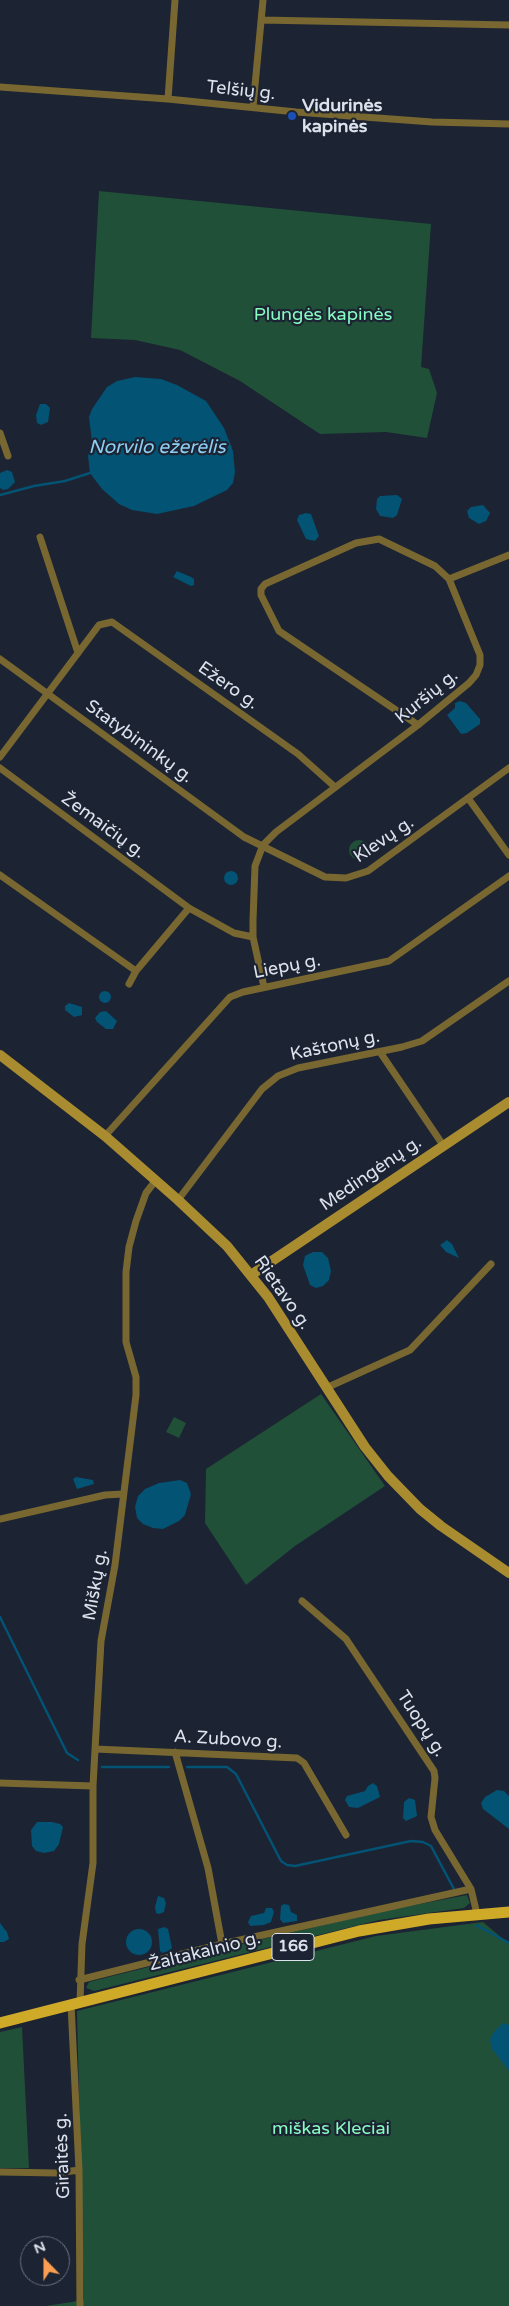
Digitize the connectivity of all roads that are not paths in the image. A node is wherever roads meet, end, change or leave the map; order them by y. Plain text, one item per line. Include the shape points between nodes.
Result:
1 (175, 0) edge
2 (263, 0) edge
3 (262, 20) junction
4 (509, 25) edge
5 (0, 86) edge
6 (168, 99) junction
7 (253, 107) junction
8 (509, 124) edge
9 (0, 433) edge
10 (8, 456) dead end
11 (40, 537) dead end
12 (509, 555) edge
13 (449, 579) junction
14 (78, 653) junction
15 (0, 659) edge
16 (47, 693) junction
17 (418, 725) junction
18 (0, 757) edge
19 (0, 768) edge
20 (509, 768) edge
21 (335, 786) junction
22 (468, 798) junction
23 (263, 845) junction
24 (509, 855) edge
25 (0, 875) edge
26 (509, 876) edge
27 (189, 908) junction
28 (254, 937) junction
29 (136, 971) junction
30 (509, 981) edge
31 (129, 984) dead end
32 (264, 987) junction
33 (380, 1052) junction
34 (0, 1055) edge
35 (509, 1102) edge
36 (104, 1136) junction
37 (443, 1145) junction
38 (156, 1180) junction
39 (178, 1200) junction
40 (492, 1264) dead end
41 (252, 1275) junction
42 (326, 1388) junction
43 (123, 1494) junction
44 (0, 1519) edge
45 (509, 1573) edge
46 (302, 1601) dead end
47 (95, 1749) junction
48 (175, 1752) junction
49 (0, 1783) edge
50 (93, 1786) junction
51 (346, 1835) dead end
52 (471, 1889) junction
53 (509, 1912) edge
54 (477, 1914) junction
55 (222, 1944) junction
56 (79, 1980) junction
57 (75, 2003) junction
58 (0, 2022) edge
59 (79, 2170) junction
60 (0, 2172) edge
61 (80, 2306) edge

1 - 6 street
2 - 3 street
3 - 4 street
3 - 7 street
5 - 6 street, Telšių g.
6 - 7 street, Telšių g.
7 - 8 street, Telšių g. via 432,122
9 - 10 street
11 - 14 street
12 - 13 street
13 - 17 street, Kuršių g. via 480,655 480,666 469,684
13 - 17 street, Kuršių g. via 434,566 379,539 356,543 265,584 261,589 279,631
14 - 16 street
14 - 21 street, Ežero g. via 99,624 112,622 298,754
15 - 16 street, Statybininkų g.
16 - 18 street
16 - 23 street, Statybininkų g. via 244,837
17 - 21 street, Kuršių g.
19 - 27 street, Žemaičių g.
20 - 22 street, Klevų g.
21 - 23 street, Kuršių g.
22 - 23 street, Klevų g. via 377,865 356,876 325,876
22 - 24 street
23 - 28 street via 256,866
25 - 29 street
26 - 32 street, Liepų g. via 389,961
27 - 28 street, Žemaičių g. via 234,933
27 - 29 street
28 - 32 street
29 - 31 street
30 - 33 street, Kaštonų g. via 431,1036
32 - 36 street, Liepų g. via 230,998
33 - 37 street
33 - 39 street, Kaštonų g. via 298,1068 269,1082
34 - 36 main road, Rietavo g.
35 - 37 main road, Medingėnų g.
36 - 38 main road, Rietavo g.
37 - 41 main road, Medingėnų g.
38 - 39 main road, Rietavo g.
38 - 43 street, Miškų g. via 146,1193 136,1221 126,1272 126,1342 137,1387
39 - 41 main road, Rietavo g. via 227,1246
40 - 42 street via 410,1350
41 - 42 main road, Rietavo g.
42 - 45 main road, Rietavo g. via 365,1447 402,1492 441,1526
43 - 44 street via 105,1495
43 - 47 street, Miškų g. via 102,1641
46 - 52 street, Tuopų g. via 346,1638 434,1771 431,1817 435,1830
47 - 48 street, A. Zubovo g.
47 - 50 street, Miškų g.
48 - 51 street, A. Zubovo g. via 297,1758 304,1763
48 - 55 street via 208,1868
49 - 50 street
50 - 56 street, Miškų g. via 93,1863
52 - 54 street, Tuopų g.
52 - 55 street
53 - 54 main road, Žaltakalnio g. / 166
54 - 57 main road, Žaltakalnio g. / 166 via 359,1931
55 - 56 street
56 - 57 street, Miškų g.
57 - 58 main road, Žaltakalnio g. / 166
57 - 59 street, Giraitės g.
59 - 60 street
59 - 61 street, Giraitės g.

